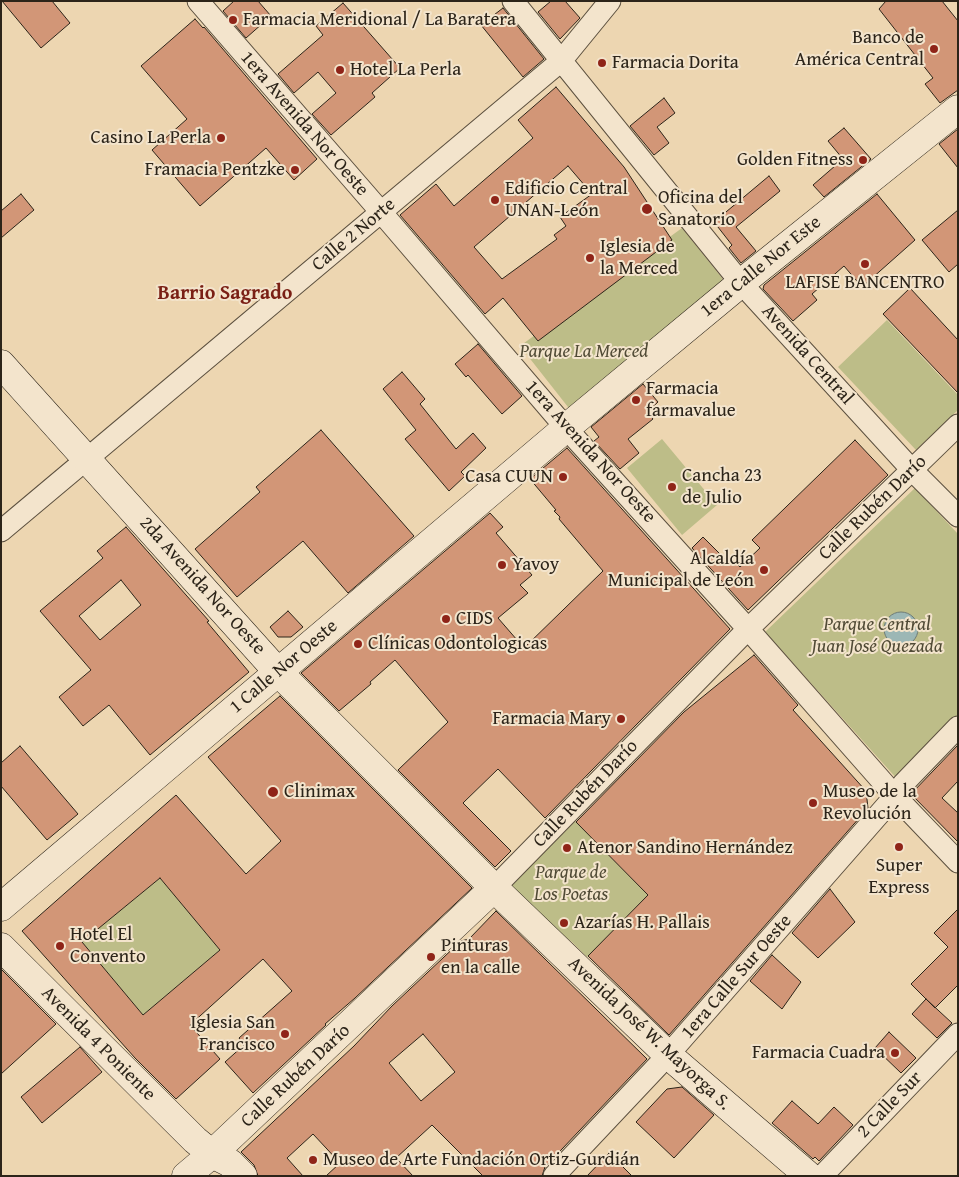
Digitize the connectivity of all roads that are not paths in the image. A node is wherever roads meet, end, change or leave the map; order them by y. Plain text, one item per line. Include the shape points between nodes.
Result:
1 (198, 1) edge
2 (513, 1) edge
3 (610, 1) edge
4 (561, 61) junction
5 (958, 109) edge
6 (381, 212) junction
7 (741, 283) junction
8 (1, 364) edge
9 (958, 425) edge
10 (566, 428) junction
11 (88, 458) junction
12 (912, 470) junction
13 (958, 516) edge
14 (1, 531) edge
15 (748, 629) junction
16 (278, 672) junction
17 (958, 727) edge
18 (895, 796) junction
19 (958, 862) edge
20 (494, 888) junction
21 (1, 907) edge
22 (1, 947) edge
23 (958, 1034) edge
24 (668, 1056) junction
25 (204, 1147) junction
26 (186, 1176) edge
27 (243, 1176) edge
28 (554, 1176) edge
29 (809, 1176) edge
30 (822, 1176) edge

1 - 6 street, 1era Avenida Nor Oeste
2 - 4 street, Avenida Central
3 - 4 street, Calle 2 Norte
4 - 6 street, Calle 2 Norte
4 - 7 street, Avenida Central
5 - 7 street, 1era Calle Nor Este
6 - 10 street, 1era Avenida Nor Oeste
6 - 11 street, Calle 2 Norte
7 - 10 street, 1era Calle Nor Este
7 - 12 street, Avenida Central
8 - 11 street, 2da Avenida Nor Oeste
9 - 12 street, Calle Rubén Darío
10 - 15 street, 1era Avenida Nor Oeste
10 - 16 street, 1 Calle Nor Oeste
11 - 14 street, Calle 2 Norte
11 - 16 street, 2da Avenida Nor Oeste
12 - 13 street, Avenida Central
12 - 15 street, Calle Rubén Darío
15 - 18 street, 1era Avenida Nor Oeste
15 - 20 street, Calle Rubén Darío
16 - 20 street, 2da Avenida Nor Oeste
16 - 21 street, 1 Calle Nor Oeste
17 - 18 street, 1era Calle Sur Oeste
18 - 19 street, 1era Avenida Nor Oeste
18 - 24 street, 1era Calle Sur Oeste
20 - 24 street, Avenida José W. Mayorga S.
20 - 25 street, Calle Rubén Darío
22 - 25 street, Avenida 4 Poniente
23 - 30 street, 2 Calle Sur
24 - 28 street, 1era Calle Sur Oeste
24 - 29 street, Avenida José W. Mayorga S.
25 - 26 street, Calle Rubén Darío
25 - 27 street, Avenida 4 Poniente via 230,1162

